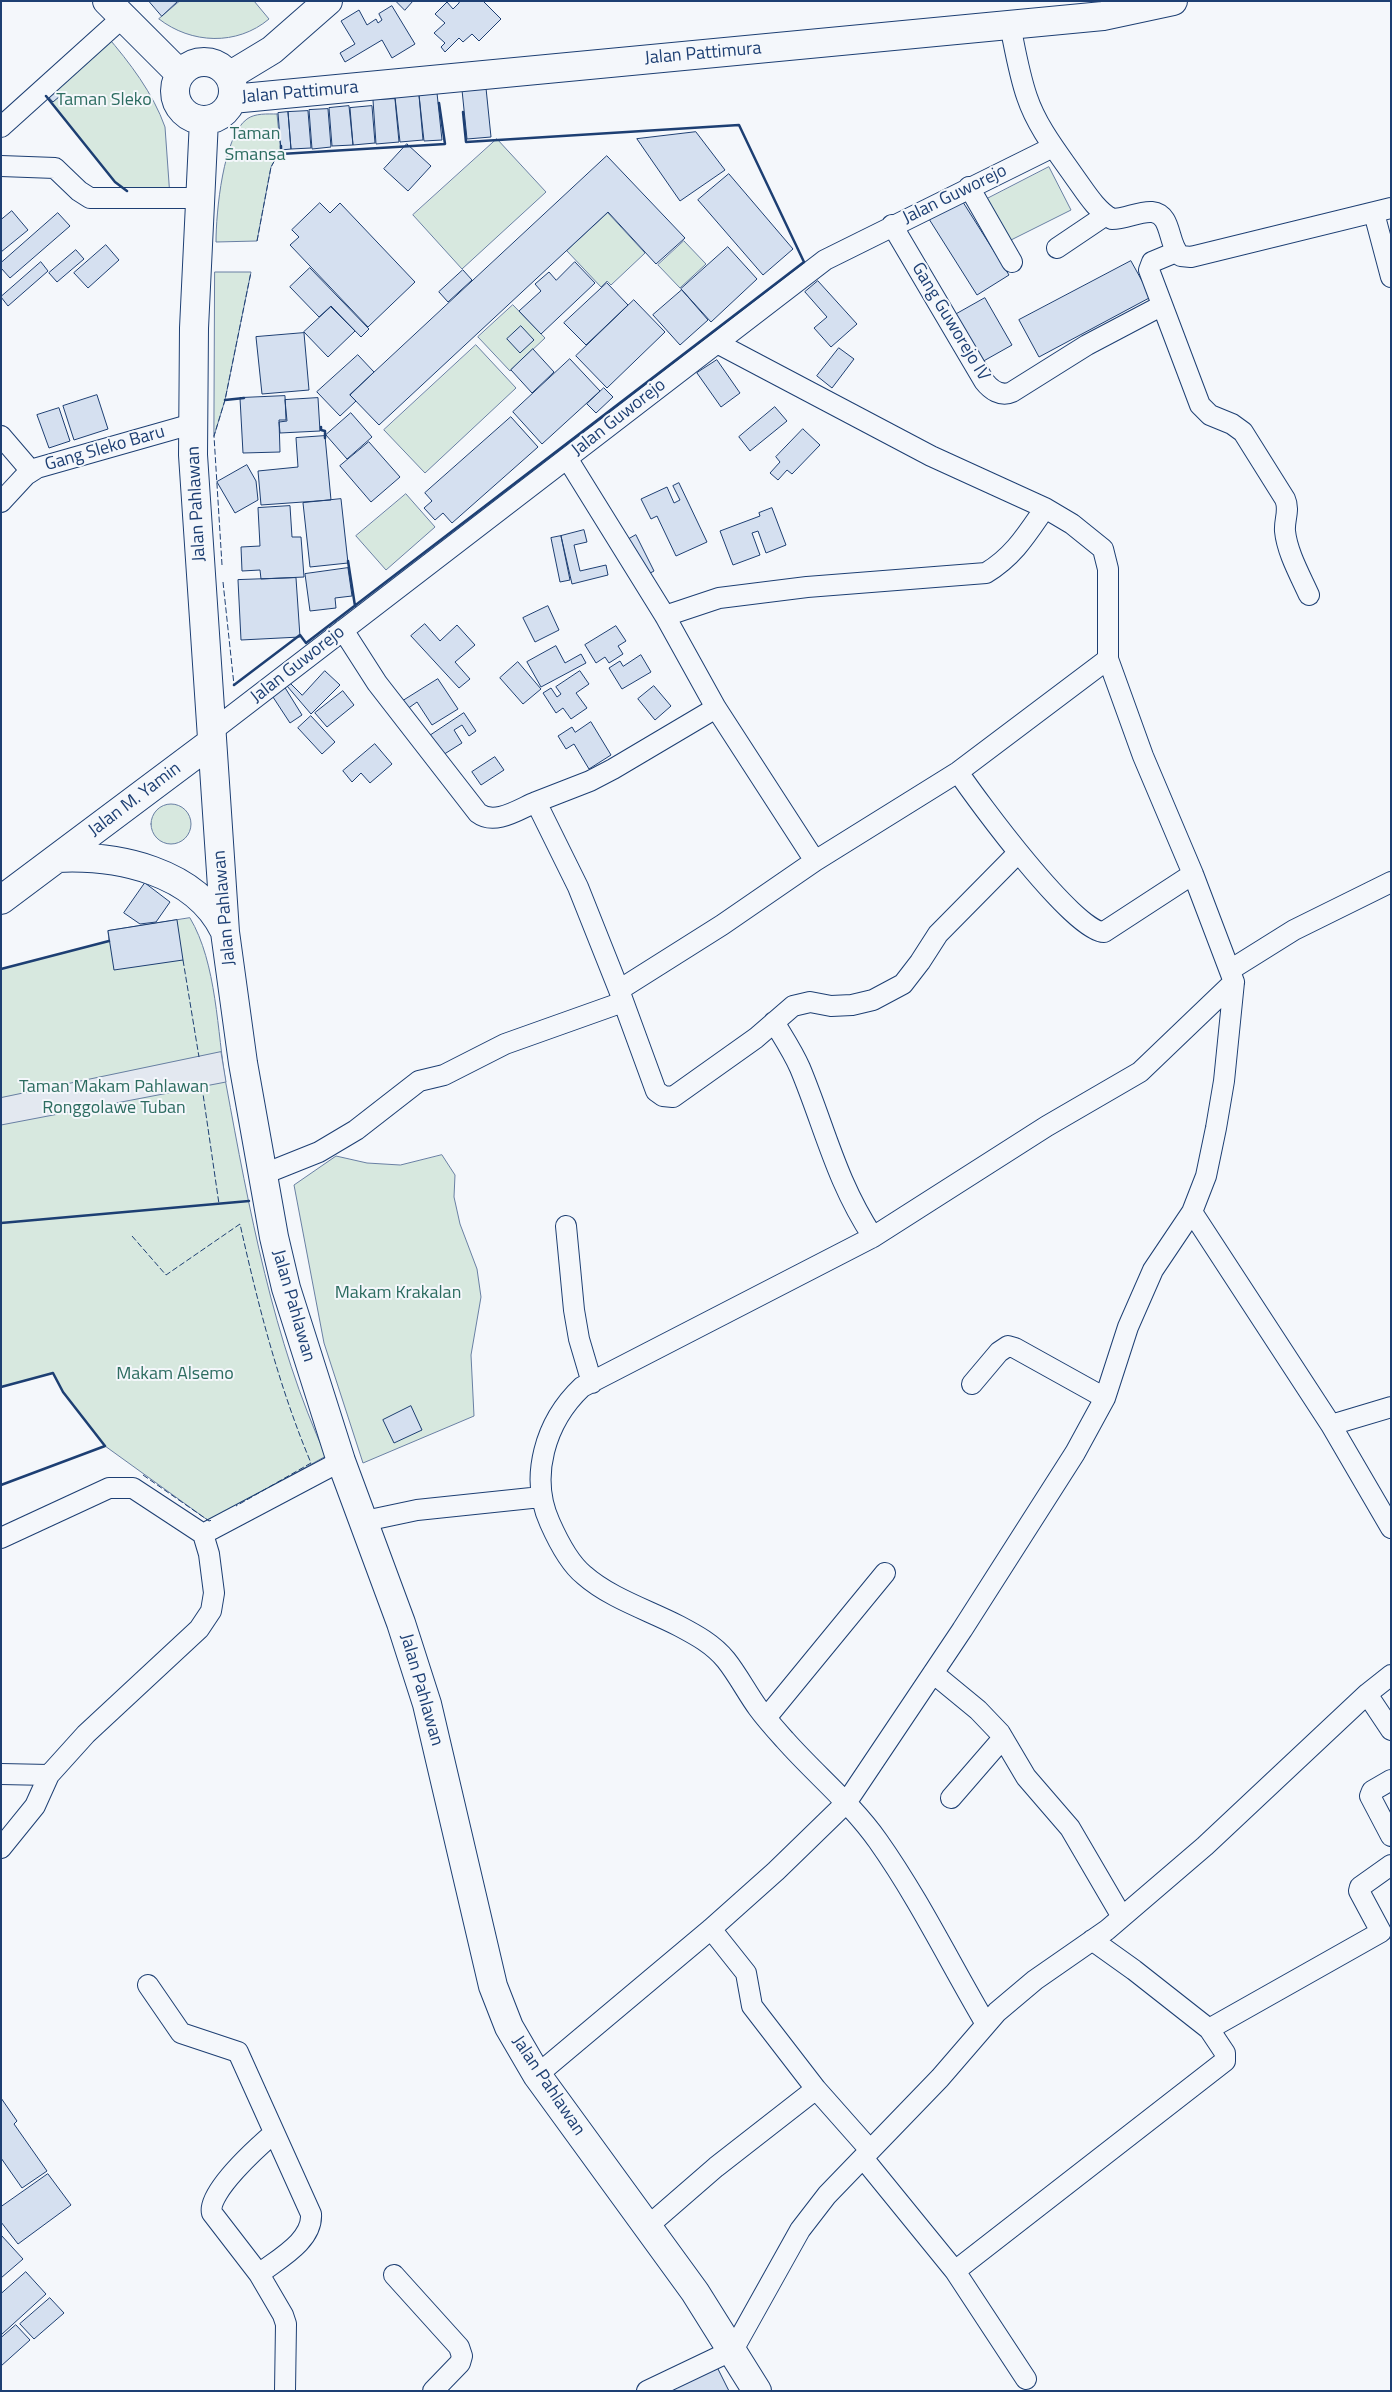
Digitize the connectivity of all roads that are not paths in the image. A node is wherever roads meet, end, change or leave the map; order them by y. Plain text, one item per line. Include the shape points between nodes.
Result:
1 (328, 1) edge
2 (1173, 1) edge
3 (115, 9) edge
4 (1010, 25) junction
5 (180, 74) junction
6 (230, 87) junction
7 (204, 120) junction
8 (1, 127) edge
9 (1053, 147) junction
10 (1, 166) edge
11 (969, 188) junction
12 (200, 198) junction
13 (1382, 210) edge
14 (1106, 215) junction
15 (892, 225) junction
16 (1057, 248) dead end
17 (1176, 252) junction
18 (1012, 262) dead end
19 (1391, 277) edge
20 (1161, 306) junction
21 (716, 343) junction
22 (192, 424) junction
23 (1, 436) edge
24 (567, 458) junction
25 (31, 471) junction
26 (1, 502) edge
27 (1045, 508) junction
28 (1309, 594) dead end
29 (665, 616) junction
30 (343, 630) junction
31 (1108, 659) junction
32 (716, 708) junction
33 (212, 737) junction
34 (958, 772) junction
35 (536, 802) junction
36 (1018, 854) junction
37 (57, 858) junction
38 (815, 861) junction
39 (1193, 874) junction
40 (1391, 882) edge
41 (1, 900) edge
42 (225, 932) junction
43 (1232, 976) junction
44 (621, 996) junction
45 (774, 1022) junction
46 (264, 1174) junction
47 (1192, 1212) junction
48 (566, 1226) dead end
49 (873, 1237) junction
50 (592, 1383) junction
51 (972, 1384) dead end
52 (1105, 1398) junction
53 (1391, 1407) edge
54 (1332, 1425) junction
55 (341, 1462) junction
56 (540, 1497) junction
57 (364, 1521) junction
58 (1391, 1528) edge
59 (203, 1534) junction
60 (1, 1538) edge
61 (885, 1573) dead end
62 (932, 1673) junction
63 (1391, 1675) edge
64 (1367, 1694) junction
65 (766, 1718) junction
66 (1391, 1730) edge
67 (1002, 1738) junction
68 (1, 1774) edge
69 (49, 1775) junction
70 (1391, 1780) edge
71 (951, 1798) dead end
72 (846, 1803) junction
73 (1391, 1836) edge
74 (1, 1848) edge
75 (1391, 1865) edge
76 (1122, 1918) junction
77 (711, 1929) junction
78 (1386, 1939) edge
79 (1092, 1940) junction
80 (148, 1985) dead end
81 (986, 2024) junction
82 (1209, 2029) junction
83 (537, 2075) junction
84 (816, 2089) junction
85 (274, 2133) junction
86 (866, 2154) junction
87 (648, 2226) junction
88 (955, 2272) junction
89 (259, 2274) junction
90 (394, 2275) dead end
91 (733, 2350) junction
92 (1026, 2379) dead end
93 (285, 2391) edge
94 (433, 2391) edge
95 (647, 2391) edge
96 (757, 2391) edge

1 - 6 main road
2 - 4 main road, Jalan Pattimura via 1103,16
3 - 5 main road
3 - 8 street
4 - 6 main road, Jalan Pattimura
4 - 9 street via 1027,96
5 - 6 main road via 205,62 222,69
5 - 7 main road via 176,82 176,100 187,115
6 - 7 main road via 228,108 221,115
7 - 12 main road, Jalan Pahlawan
9 - 11 street, Jalan Guworejo
9 - 14 street
10 - 12 street via 55,168 90,198
11 - 15 street, Jalan Guworejo
11 - 18 street
12 - 22 main road, Jalan Pahlawan
13 - 17 street via 1192,257
13 - 19 street
14 - 16 street
14 - 17 street via 1116,219 1157,213 1165,221
15 - 20 street, Gang Guworejo IV via 984,382 992,390 1004,394
15 - 21 street, Jalan Guworejo via 825,260
17 - 20 street via 1155,260 1149,267
20 - 28 street via 1203,409 1243,432 1285,499 1288,507 1286,538
21 - 24 street, Jalan Guworejo
21 - 27 street via 931,456
22 - 25 street, Gang Sleko Baru
22 - 33 main road, Jalan Pahlawan
23 - 25 street
24 - 29 street
24 - 30 street, Jalan Guworejo
25 - 26 street, Gang Sleko Baru
27 - 29 street via 1015,552 986,573 807,587 719,598
27 - 31 street via 1072,524 1098,544 1105,554 1108,569
29 - 32 street
30 - 33 street, Jalan Guworejo
30 - 35 street via 377,683 478,813 484,818 494,819
31 - 34 street
31 - 39 street via 1143,756
32 - 35 street via 613,769
32 - 38 street
33 - 37 main road, Jalan M. Yamin
33 - 42 main road, Jalan Pahlawan
34 - 36 street
34 - 38 street
35 - 44 street via 578,887
36 - 39 street via 1080,919 1100,932
36 - 45 street via 938,934 903,984 873,1000 852,1005 810,1002 793,1006
37 - 41 main road, Jalan M. Yamin
37 - 42 main road, Jalan M. Yamin via 110,861 150,870 171,879 202,897
38 - 44 street
39 - 43 street
40 - 43 street via 1294,930
42 - 46 main road, Jalan Pahlawan via 243,1064
43 - 47 street via 1224,1081 1206,1176
43 - 49 street via 1140,1072 1047,1126
44 - 45 street via 656,1091 667,1097 679,1094
44 - 46 street via 506,1044 444,1075 419,1081 356,1130 319,1152
45 - 49 street via 800,1068 848,1195
46 - 55 main road, Jalan Pahlawan via 286,1288
47 - 52 street via 1153,1270 1128,1327
47 - 54 street
48 - 50 street via 574,1310
49 - 50 street
50 - 56 street via 573,1396 555,1424 542,1455
51 - 52 street via 1008,1346
52 - 62 street via 1075,1453
53 - 54 street
54 - 58 street
55 - 57 main road, Jalan Pahlawan
55 - 59 street
56 - 57 street via 417,1510
56 - 65 street via 550,1524 571,1562 583,1575 601,1588 711,1645 726,1660
57 - 83 main road, Jalan Pahlawan via 427,1704 493,1986 509,2028
59 - 60 street via 133,1488 121,1486 109,1488
59 - 69 street via 214,1593 211,1611 184,1645 86,1734
61 - 65 street
62 - 67 street via 978,1710
62 - 72 street
63 - 64 street
64 - 66 street
64 - 76 street via 1205,1846
65 - 72 street
67 - 71 street
67 - 76 street via 1026,1777 1070,1828
68 - 69 street
69 - 74 street via 35,1806
70 - 73 street via 1372,1791 1370,1796
72 - 77 street
72 - 81 street via 877,1840 905,1883
75 - 78 street via 1359,1890
76 - 79 street
77 - 83 street
77 - 84 street via 746,1973 752,2006
78 - 82 street
79 - 81 street via 1035,1980
79 - 82 street
80 - 85 street via 181,2033 238,2052
81 - 86 street via 947,2071
82 - 88 street via 1225,2053 1225,2061 1218,2068
83 - 87 main road, Jalan Pahlawan
84 - 86 street
84 - 87 street via 716,2167
85 - 89 street via 312,2220 301,2240
85 - 89 street via 229,2178 211,2208
86 - 88 street
86 - 91 street via 827,2195 800,2230
87 - 91 main road, Jalan Pahlawan
88 - 92 street
89 - 93 street via 286,2324
90 - 94 street via 460,2347 460,2363
91 - 95 street
91 - 96 main road, Jalan Pahlawan

